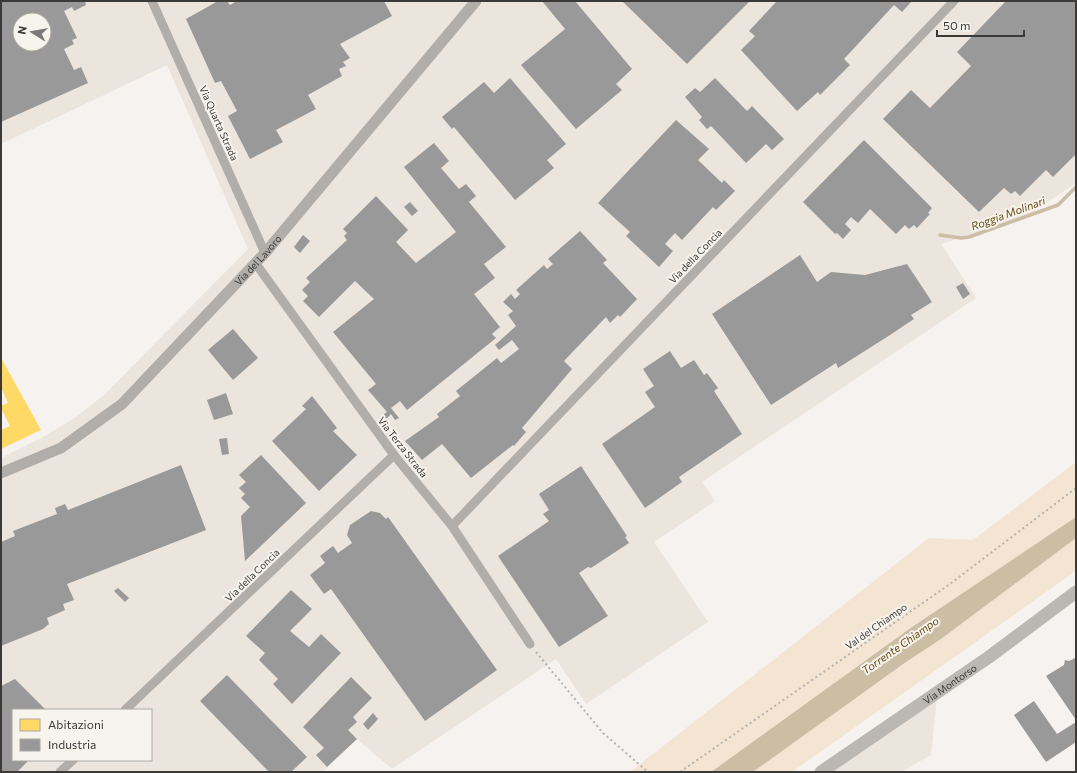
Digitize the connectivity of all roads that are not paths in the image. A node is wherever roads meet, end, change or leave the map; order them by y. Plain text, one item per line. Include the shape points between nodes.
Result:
1 (152, 1) edge
2 (476, 1) edge
3 (954, 1) edge
4 (265, 253) junction
5 (256, 264) junction
6 (394, 455) junction
7 (1, 473) edge
8 (452, 526) junction
9 (1076, 592) edge
10 (530, 644) road end
11 (127, 709) edge
12 (72, 761) edge
13 (60, 772) edge
14 (821, 772) edge

1 - 4 street, Via Quarta Strada
2 - 4 street, Via del Lavoro
3 - 8 street, Via della Concia
4 - 5 street, Via del Lavoro
5 - 6 street, Via Terza Strada
5 - 7 street, Via del Lavoro via 122,404 61,448
6 - 8 street, Via Terza Strada
6 - 11 street, Via della Concia
8 - 10 street, Via Terza Strada
9 - 14 main road, Via Montorso via 989,657
12 - 13 street

